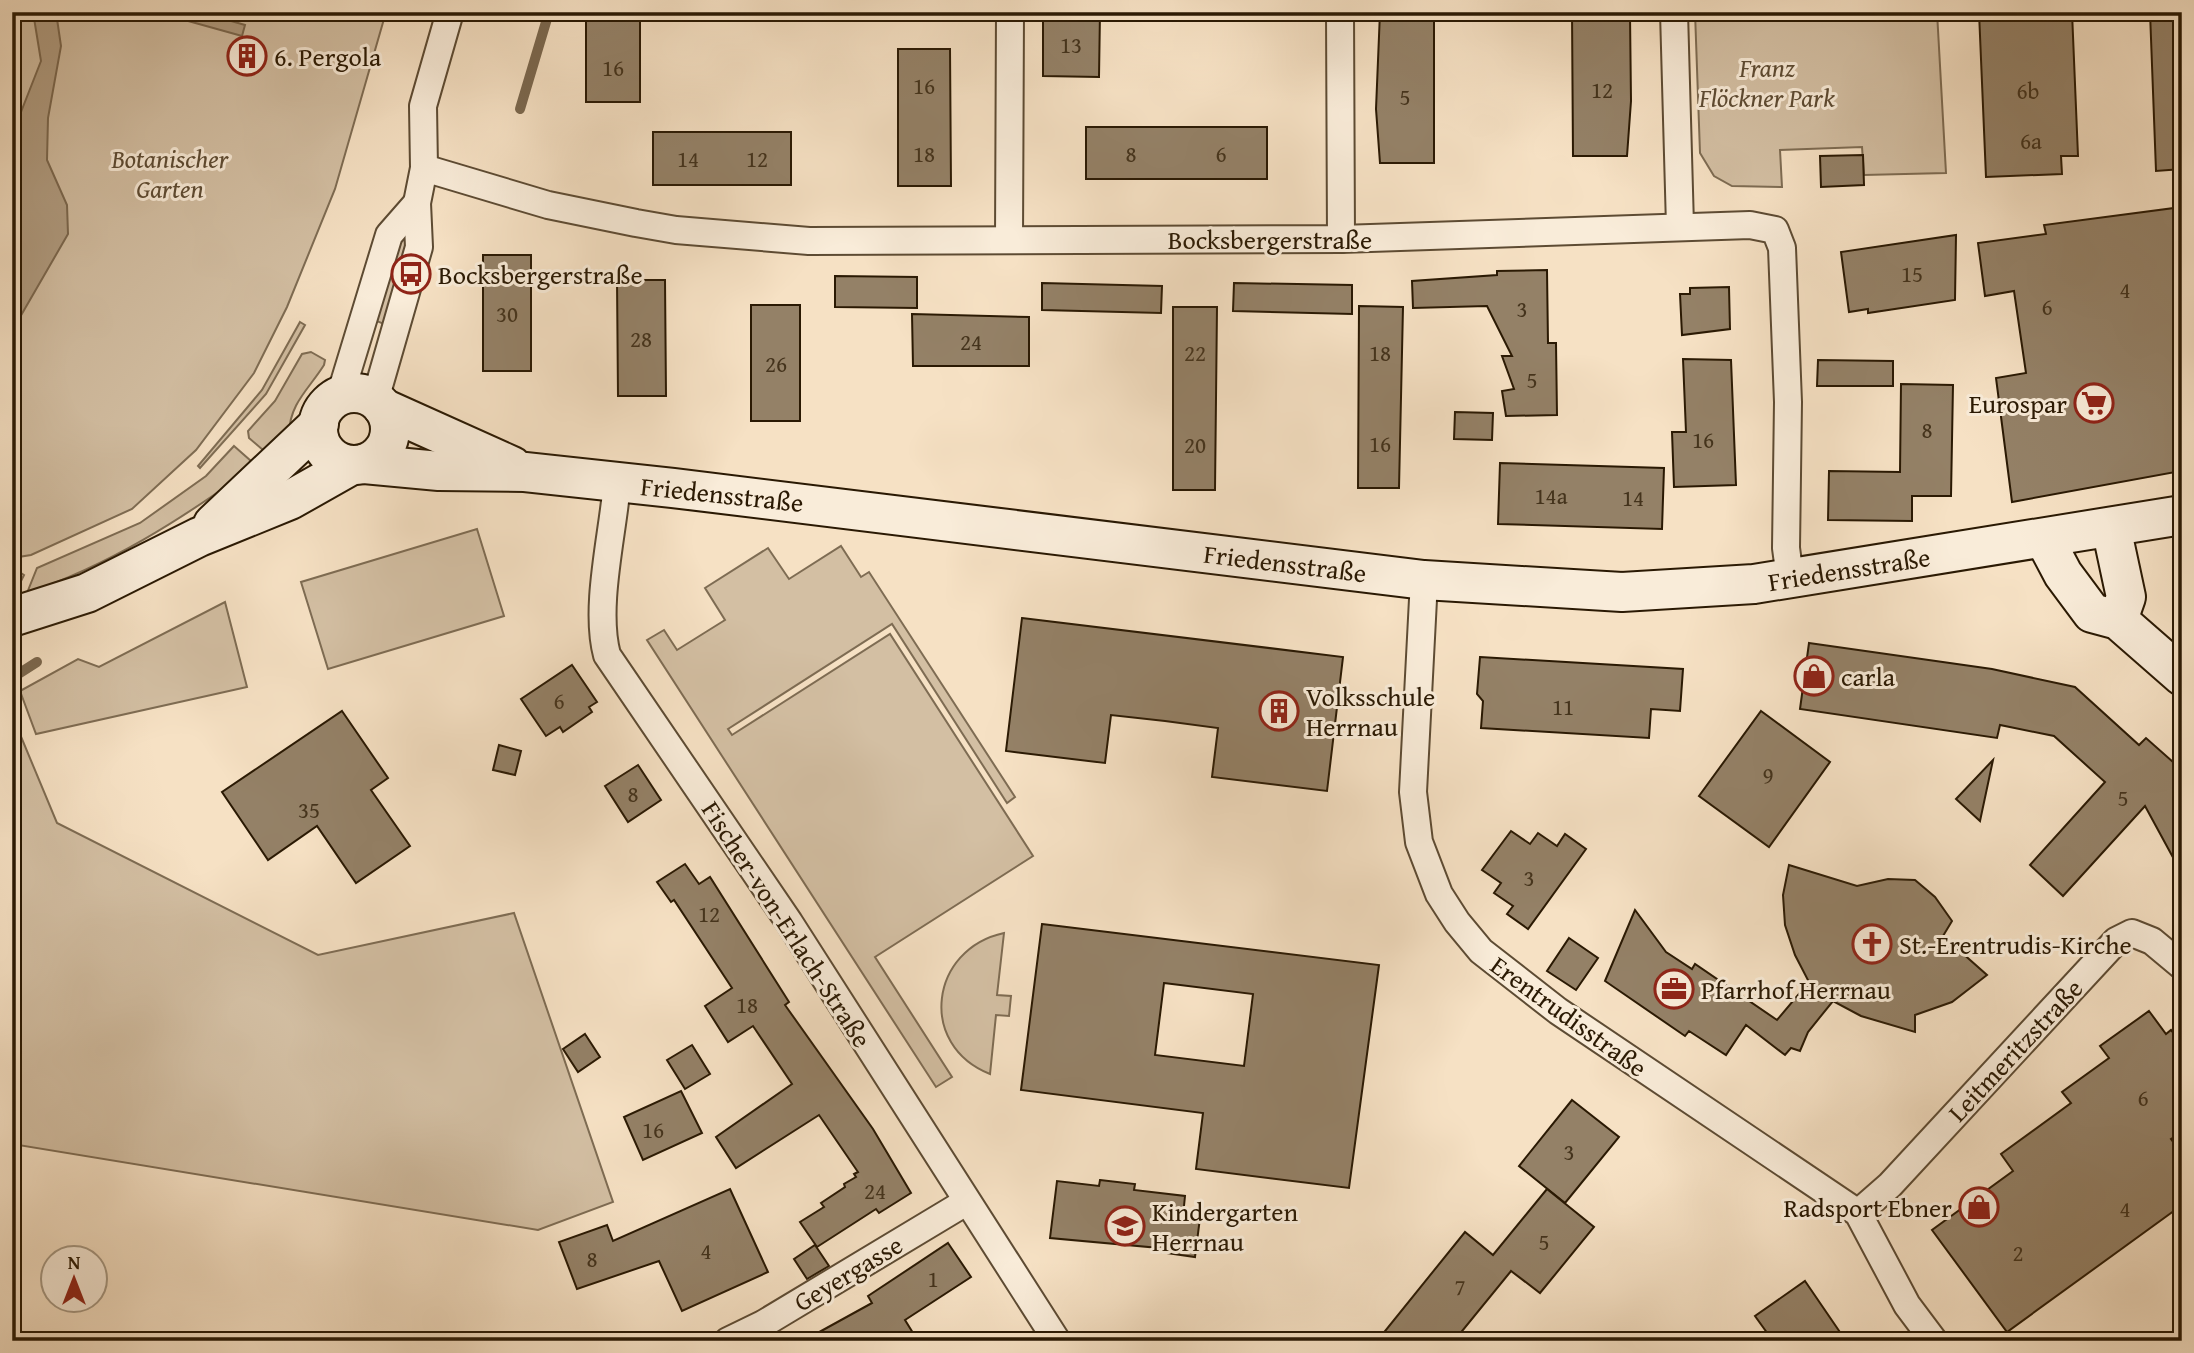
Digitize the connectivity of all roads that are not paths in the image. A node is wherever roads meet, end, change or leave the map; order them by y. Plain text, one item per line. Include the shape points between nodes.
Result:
1 (450, 12) edge
2 (1010, 12) edge
3 (1340, 12) edge
4 (1674, 12) edge
5 (424, 168) junction
6 (1680, 226) junction
7 (1009, 239) junction
8 (1341, 239) junction
9 (354, 407) junction
10 (358, 464) junction
11 (525, 472) junction
12 (618, 483) junction
13 (2182, 515) edge
14 (2111, 527) junction
15 (199, 537) junction
16 (2044, 538) junction
17 (1790, 578) junction
18 (1424, 580) junction
19 (12, 617) edge
20 (2118, 620) junction
21 (2182, 676) edge
22 (2182, 965) edge
23 (966, 1202) junction
24 (1858, 1213) junction
25 (767, 1332) edge
26 (727, 1341) edge
27 (1056, 1341) edge
28 (1934, 1341) edge

1 - 5 street via 423,106
2 - 7 street
3 - 8 street
4 - 6 street
5 - 7 street, Bocksbergerstraße via 548,205 676,230 809,241
5 - 9 street via 416,203 419,247
6 - 8 street, Bocksbergerstraße
6 - 17 street, Bocksbergerstraße via 1750,225 1775,230 1782,248
7 - 8 street, Bocksbergerstraße
9 - 10 street via 323,447 331,456
9 - 10 street via 390,429 374,459
9 - 11 street, Friedensstraße
9 - 15 street
10 - 11 street, Friedensstraße
10 - 15 street via 290,500
11 - 12 street, Friedensstraße
12 - 18 street, Friedensstraße
12 - 23 street, Fischer-von-Erlach-Straße via 605,595 603,641 607,655 789,922
13 - 14 street, Friedensstraße
14 - 16 street, Friedensstraße
14 - 20 street via 2126,597
15 - 19 street via 87,593
16 - 17 street, Friedensstraße
16 - 20 street via 2092,613
17 - 18 street, Friedensstraße via 1622,592
18 - 24 street, Erentrudisstraße via 1413,792 1419,842 1439,894 1457,922 1481,951 1558,1011
20 - 21 street
22 - 24 street, Leitmeritzstraße via 2152,940 2132,933 2116,940 1890,1185
23 - 25 street, Geyergasse
23 - 27 street, Fischer-von-Erlach-Straße
24 - 28 street, Erentrudisstraße via 1907,1305
25 - 26 street, Geyergasse

